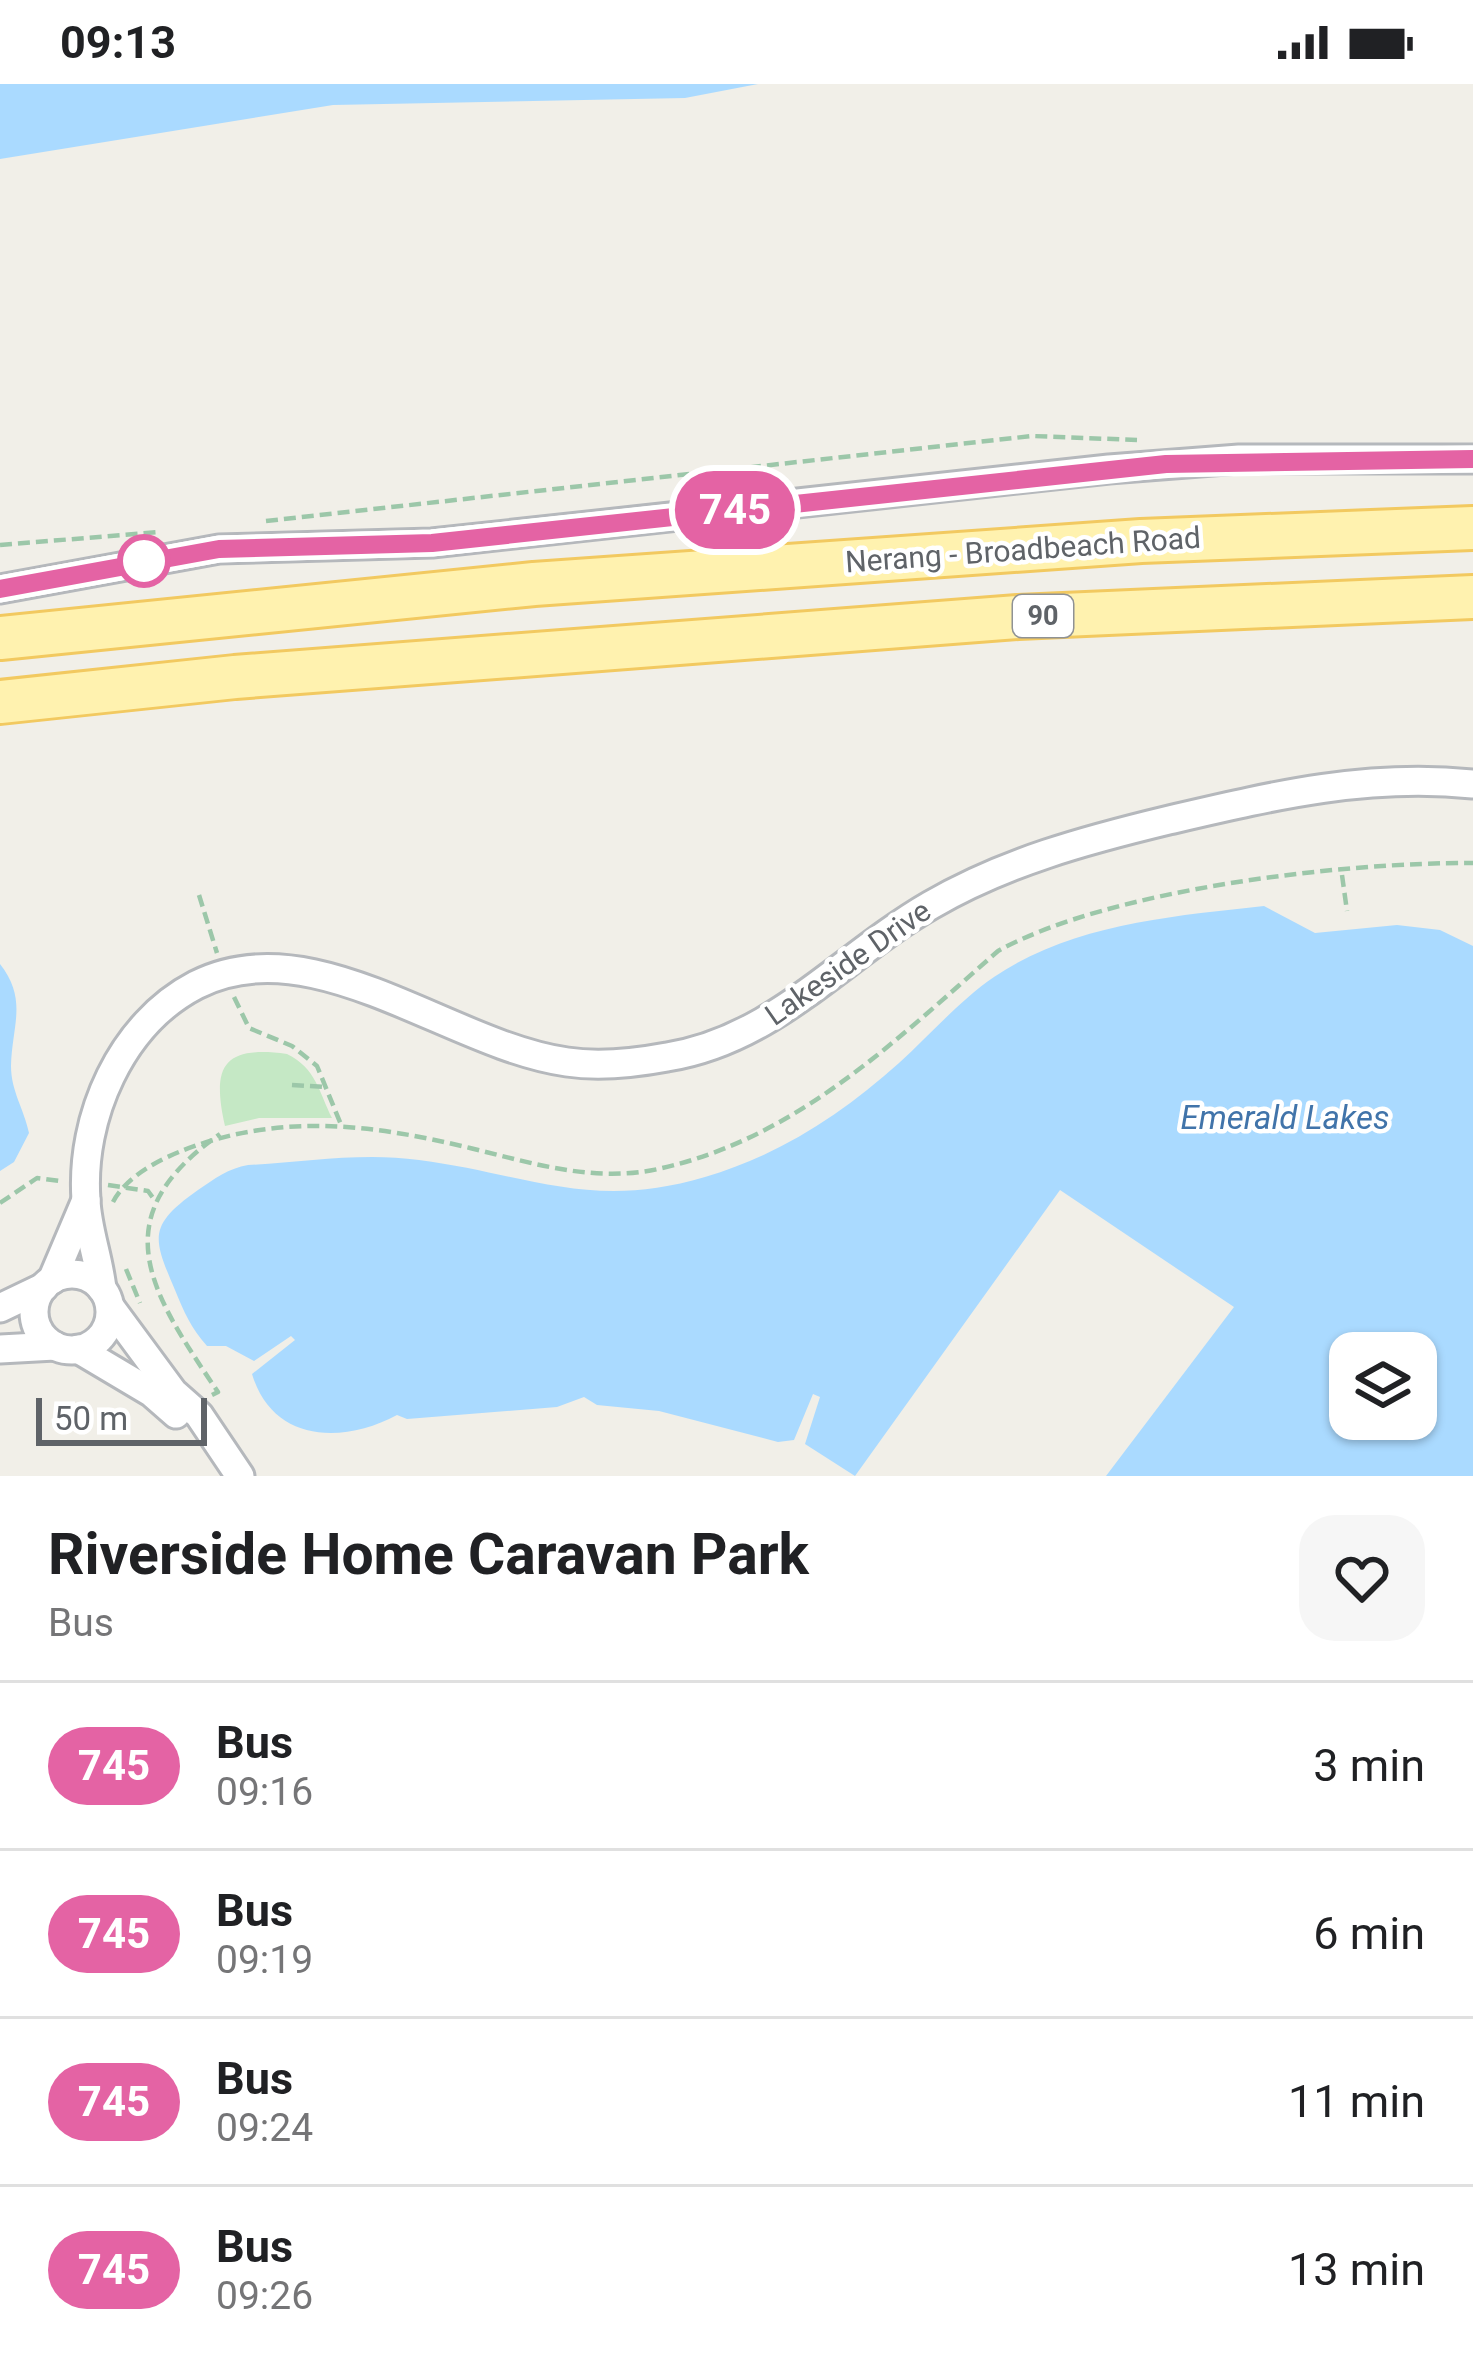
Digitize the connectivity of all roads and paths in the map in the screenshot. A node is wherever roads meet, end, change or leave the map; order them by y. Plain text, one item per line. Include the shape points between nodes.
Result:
1 (1150, 441) dead end
2 (1473, 459) edge
3 (257, 522) dead end
4 (1473, 528) edge
5 (163, 532) dead end
6 (0, 545) edge
7 (0, 589) edge
8 (1473, 597) edge
9 (0, 638) edge
10 (0, 702) edge
11 (1473, 784) edge
12 (1473, 863) edge
13 (1342, 873) junction
14 (1275, 880) dead end
15 (199, 895) dead end
16 (1347, 910) dead end
17 (225, 976) junction
18 (292, 1084) dead end
19 (325, 1087) junction
20 (342, 1127) dead end
21 (220, 1134) dead end
22 (121, 1186) dead end
23 (97, 1205) junction
24 (121, 1262) dead end
25 (48, 1284) junction
26 (106, 1298) junction
27 (0, 1308) edge
28 (141, 1308) dead end
29 (67, 1348) junction
30 (0, 1349) edge
31 (199, 1394) dead end
32 (219, 1476) edge
33 (240, 1476) edge

1 - 3 path via 1065,433
2 - 7 street via 1128,467 432,543 219,549
4 - 9 main road, Nerang - Broadbeach Road via 1141,541 603,579
5 - 6 path
8 - 10 main road, 90 via 1018,617
11 - 17 street, Lakeside Drive via 1322,786 1048,853 930,905 761,1024 641,1062 568,1062 524,1052 311,971
12 - 13 path
13 - 14 path
13 - 16 path
15 - 17 path
17 - 19 path via 249,1028 307,1055
17 - 23 street, Lakeside Drive via 198,984 135,1033 112,1073 93,1128
18 - 19 path
19 - 20 path
21 - 31 path via 188,1156 160,1192 143,1240 180,1334 218,1393
22 - 23 path
23 - 25 street, Lakeside Drive
23 - 26 street, Lakeside Drive
24 - 28 path
25 - 26 street via 76,1275
25 - 27 street
25 - 29 street via 33,1313 38,1331
26 - 29 street via 105,1332
26 - 33 street
29 - 30 street
29 - 32 street via 171,1408

